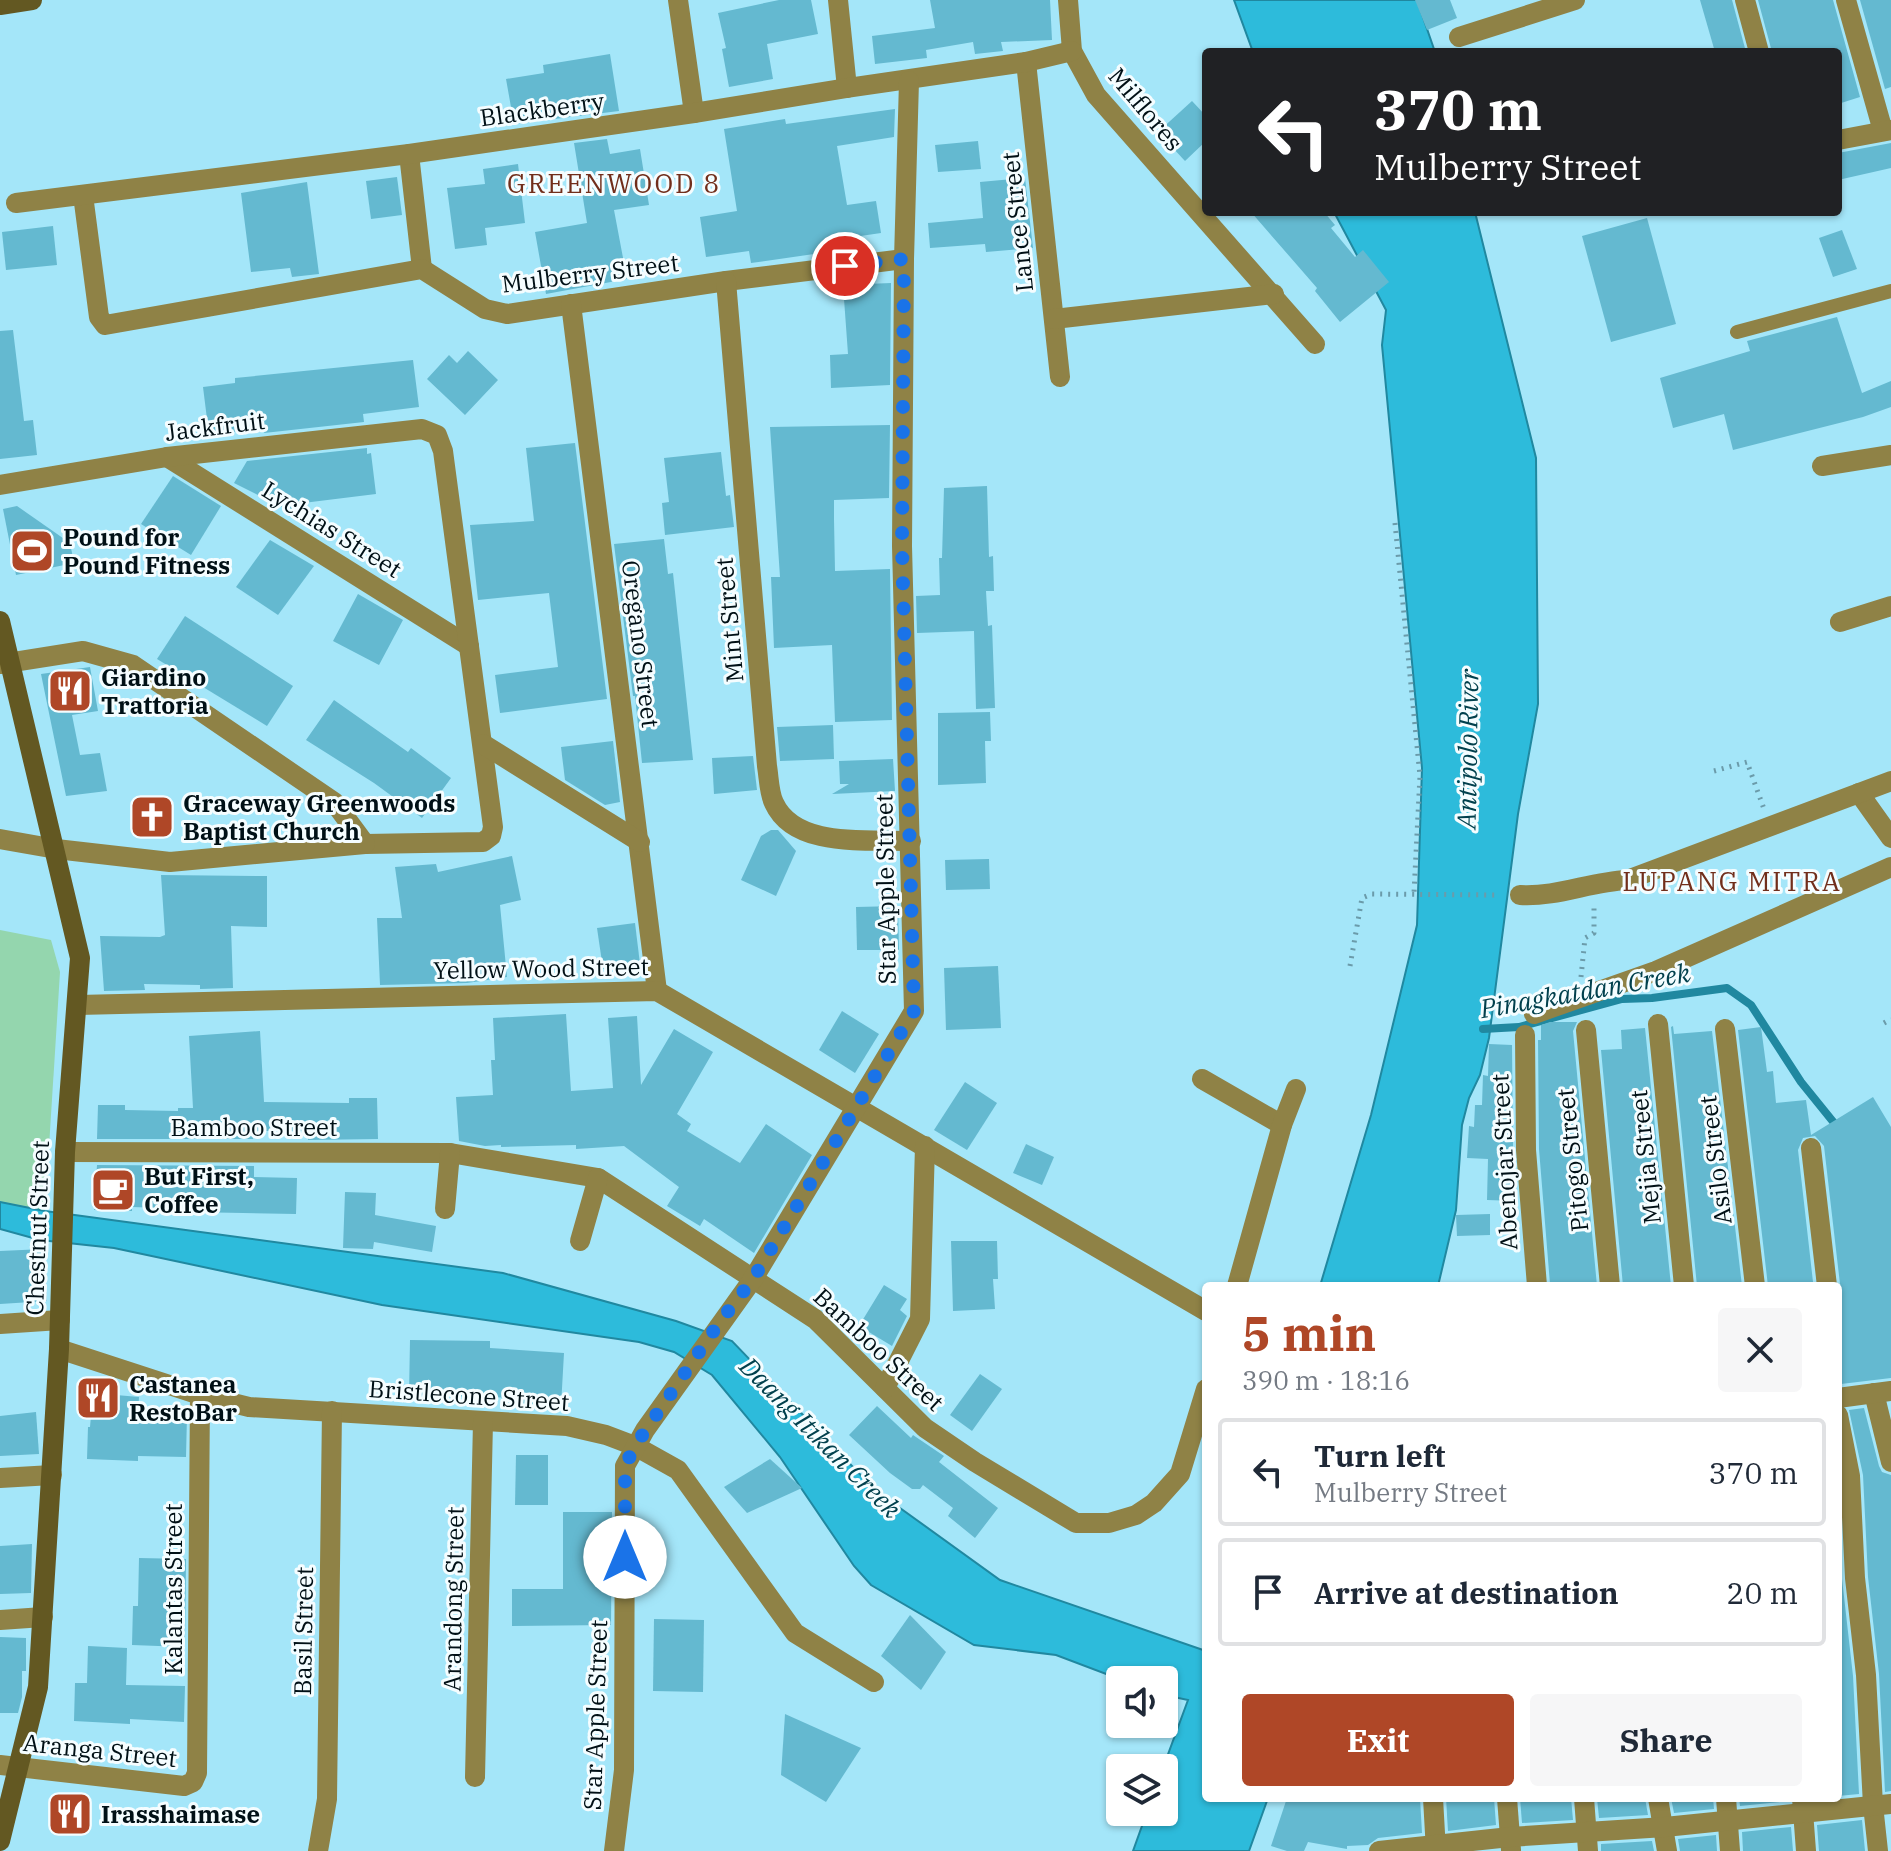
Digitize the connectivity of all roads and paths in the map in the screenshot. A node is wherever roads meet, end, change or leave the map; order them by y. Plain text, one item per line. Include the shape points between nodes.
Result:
1 (678, 0) edge
2 (838, 0) edge
3 (1068, 0) edge
4 (1745, 0) edge
5 (1846, 0) edge
6 (1570, 1) edge
7 (1459, 37) dead end
8 (1758, 48) edge
9 (1072, 51) junction
10 (1026, 62) junction
11 (909, 81) junction
12 (847, 88) junction
13 (694, 113) junction
14 (1887, 130) edge
15 (1842, 139) edge
16 (409, 154) junction
17 (83, 195) junction
18 (16, 203) dead end
19 (1202, 214) edge
20 (1204, 216) edge
21 (904, 259) junction
22 (422, 269) junction
23 (726, 281) junction
24 (1891, 291) edge
25 (1274, 294) junction
26 (571, 304) junction
27 (1054, 319) junction
28 (1737, 332) dead end
29 (1315, 344) dead end
30 (1060, 377) dead end
31 (1891, 455) edge
32 (167, 457) junction
33 (1822, 466) dead end
34 (0, 485) edge
35 (1395, 523) dead end
36 (1891, 606) edge
37 (0, 621) edge
38 (1840, 622) dead end
39 (469, 646) junction
40 (5, 664) edge
41 (483, 744) junction
42 (1714, 771) dead end
43 (1891, 781) edge
44 (1859, 793) junction
45 (1770, 825) junction
46 (1891, 838) edge
47 (0, 839) edge
48 (911, 841) junction
49 (640, 842) junction
50 (365, 844) junction
51 (56, 849) junction
52 (1891, 867) edge
53 (1594, 883) junction
54 (1414, 894) junction
55 (1520, 895) joint
56 (1350, 966) dead end
57 (657, 991) junction
58 (1580, 998) junction
59 (78, 1005) junction
60 (1534, 1014) dead end
61 (1891, 1019) edge
62 (1884, 1023) dead end
63 (1658, 1024) dead end
64 (1725, 1029) dead end
65 (1586, 1030) dead end
66 (1525, 1035) dead end
67 (1202, 1079) dead end
68 (1296, 1089) dead end
69 (856, 1104) junction
70 (1282, 1125) junction
71 (925, 1146) junction
72 (1811, 1148) dead end
73 (65, 1152) junction
74 (450, 1153) junction
75 (598, 1178) junction
76 (445, 1209) dead end
77 (580, 1241) dead end
78 (753, 1279) junction
79 (1238, 1282) edge
80 (1537, 1282) edge
81 (1610, 1282) edge
82 (1684, 1282) edge
83 (1755, 1282) edge
84 (1827, 1282) edge
85 (1202, 1309) edge
86 (60, 1320) junction
87 (0, 1324) edge
88 (59, 1349) junction
89 (885, 1388) junction
90 (1883, 1392) edge
91 (200, 1395) junction
92 (1842, 1397) edge
93 (1202, 1402) edge
94 (332, 1411) junction
95 (483, 1422) junction
96 (1842, 1435) edge
97 (640, 1438) junction
98 (1891, 1462) edge
99 (52, 1475) junction
100 (0, 1478) edge
101 (43, 1617) junction
102 (0, 1620) edge
103 (874, 1682) dead end
104 (10, 1766) edge
105 (475, 1777) dead end
106 (193, 1782) joint
107 (1433, 1802) edge
108 (1507, 1802) edge
109 (1584, 1802) edge
110 (1658, 1802) edge
111 (1726, 1802) edge
112 (1882, 1804) edge
113 (1803, 1806) edge
114 (1728, 1820) junction
115 (1665, 1827) junction
116 (0, 1841) edge
117 (1587, 1842) edge
118 (1511, 1844) edge
119 (1436, 1849) edge
120 (318, 1851) edge
121 (614, 1851) edge
122 (1379, 1851) edge
123 (1667, 1851) edge
124 (1730, 1851) edge
125 (1806, 1851) edge
126 (1878, 1851) edge

1 - 13 street
2 - 12 street
3 - 9 street, Milflores
4 - 8 street
5 - 14 street
6 - 7 street
9 - 10 street, Blackberry
9 - 19 street, Milflores via 1096,95
10 - 11 street, Blackberry
10 - 27 street, Lance Street
11 - 12 street, Blackberry
11 - 21 street, Star Apple Street
12 - 13 street, Blackberry
13 - 16 street, Blackberry
14 - 15 street
16 - 17 street, Blackberry
16 - 22 street
17 - 18 street, Blackberry
17 - 22 street via 99,317 105,325
20 - 25 street, Milflores
21 - 23 street, Mulberry Street
21 - 48 street, Star Apple Street via 902,546
22 - 26 street, Mulberry Street via 485,309 507,314
23 - 26 street, Mulberry Street
23 - 48 street, Mint Street via 773,802 787,823 813,837
24 - 28 lane
25 - 27 street
25 - 29 street, Milflores
26 - 49 street, Oregano Street
27 - 30 street, Lance Street
31 - 33 street
32 - 34 street, Jackfruit
32 - 39 street, Lychias Street
32 - 39 street, Jackfruit via 422,429 437,435
35 - 54 path via 1420,776
36 - 38 street
37 - 40 street, Chestnut Street
39 - 41 street
40 - 50 street via 83,651 133,665 334,802
40 - 51 street, Chestnut Street
41 - 49 street
41 - 50 street via 491,836 483,842
42 - 45 path via 1747,762
43 - 44 street
44 - 45 street
44 - 46 street
45 - 53 street via 1627,880
47 - 51 street
48 - 69 street, Star Apple Street via 914,1011
49 - 57 street, Oregano Street
50 - 51 street via 170,862
51 - 59 street, Chestnut Street via 80,958
52 - 58 street via 1656,971
53 - 55 street via 1541,896
53 - 58 path via 1594,933 1585,938
54 - 55 path
54 - 56 path via 1362,898
57 - 59 street, Yellow Wood Street
57 - 69 street, Yellow Wood Street
58 - 60 street
59 - 73 street, Chestnut Street
61 - 62 path
63 - 82 street, Mejia Street
64 - 83 street, Asilo Street
65 - 81 street, Pitogo Street
66 - 80 street, Abenojar Street via 1526,1150
67 - 70 street
68 - 70 street
69 - 71 street, Yellow Wood Street
69 - 78 street, Star Apple Street
70 - 79 street
71 - 85 street, Yellow Wood Street
71 - 89 street via 920,1319
72 - 84 street
73 - 74 street, Bamboo Street
73 - 86 street, Chestnut Street
74 - 75 street, Bamboo Street
74 - 76 street
75 - 77 street
75 - 78 street, Bamboo Street
78 - 89 street, Bamboo Street via 815,1319
78 - 97 street, Star Apple Street
86 - 87 street
86 - 88 street, Chestnut Street
88 - 91 street, Bristlecone Street
88 - 99 street, Chestnut Street
89 - 93 street, Bamboo Street via 925,1428 1076,1523 1109,1523 1154,1503 1180,1474
90 - 92 street
90 - 98 street
91 - 94 street, Bristlecone Street via 249,1407
91 - 106 street, Kalantas Street
94 - 95 street, Bristlecone Street
94 - 120 street, Basil Street via 327,1799
95 - 97 street, Bristlecone Street via 567,1426
95 - 105 street, Arandong Street
96 - 112 street
97 - 103 street, Bristlecone Street via 678,1470 795,1633
97 - 121 street, Star Apple Street via 625,1466 624,1770
99 - 100 street
99 - 101 street, Chestnut Street
101 - 102 street
101 - 104 street, Chestnut Street via 38,1687
104 - 106 street, Aranga Street via 184,1786
104 - 116 street, Chestnut Street
107 - 119 street
108 - 118 street
109 - 117 street
110 - 115 street
111 - 114 street
112 - 113 street
112 - 126 street
113 - 114 street
113 - 125 street
114 - 115 street
114 - 124 street
115 - 117 street
115 - 123 street
117 - 118 street
118 - 119 street
119 - 122 street

